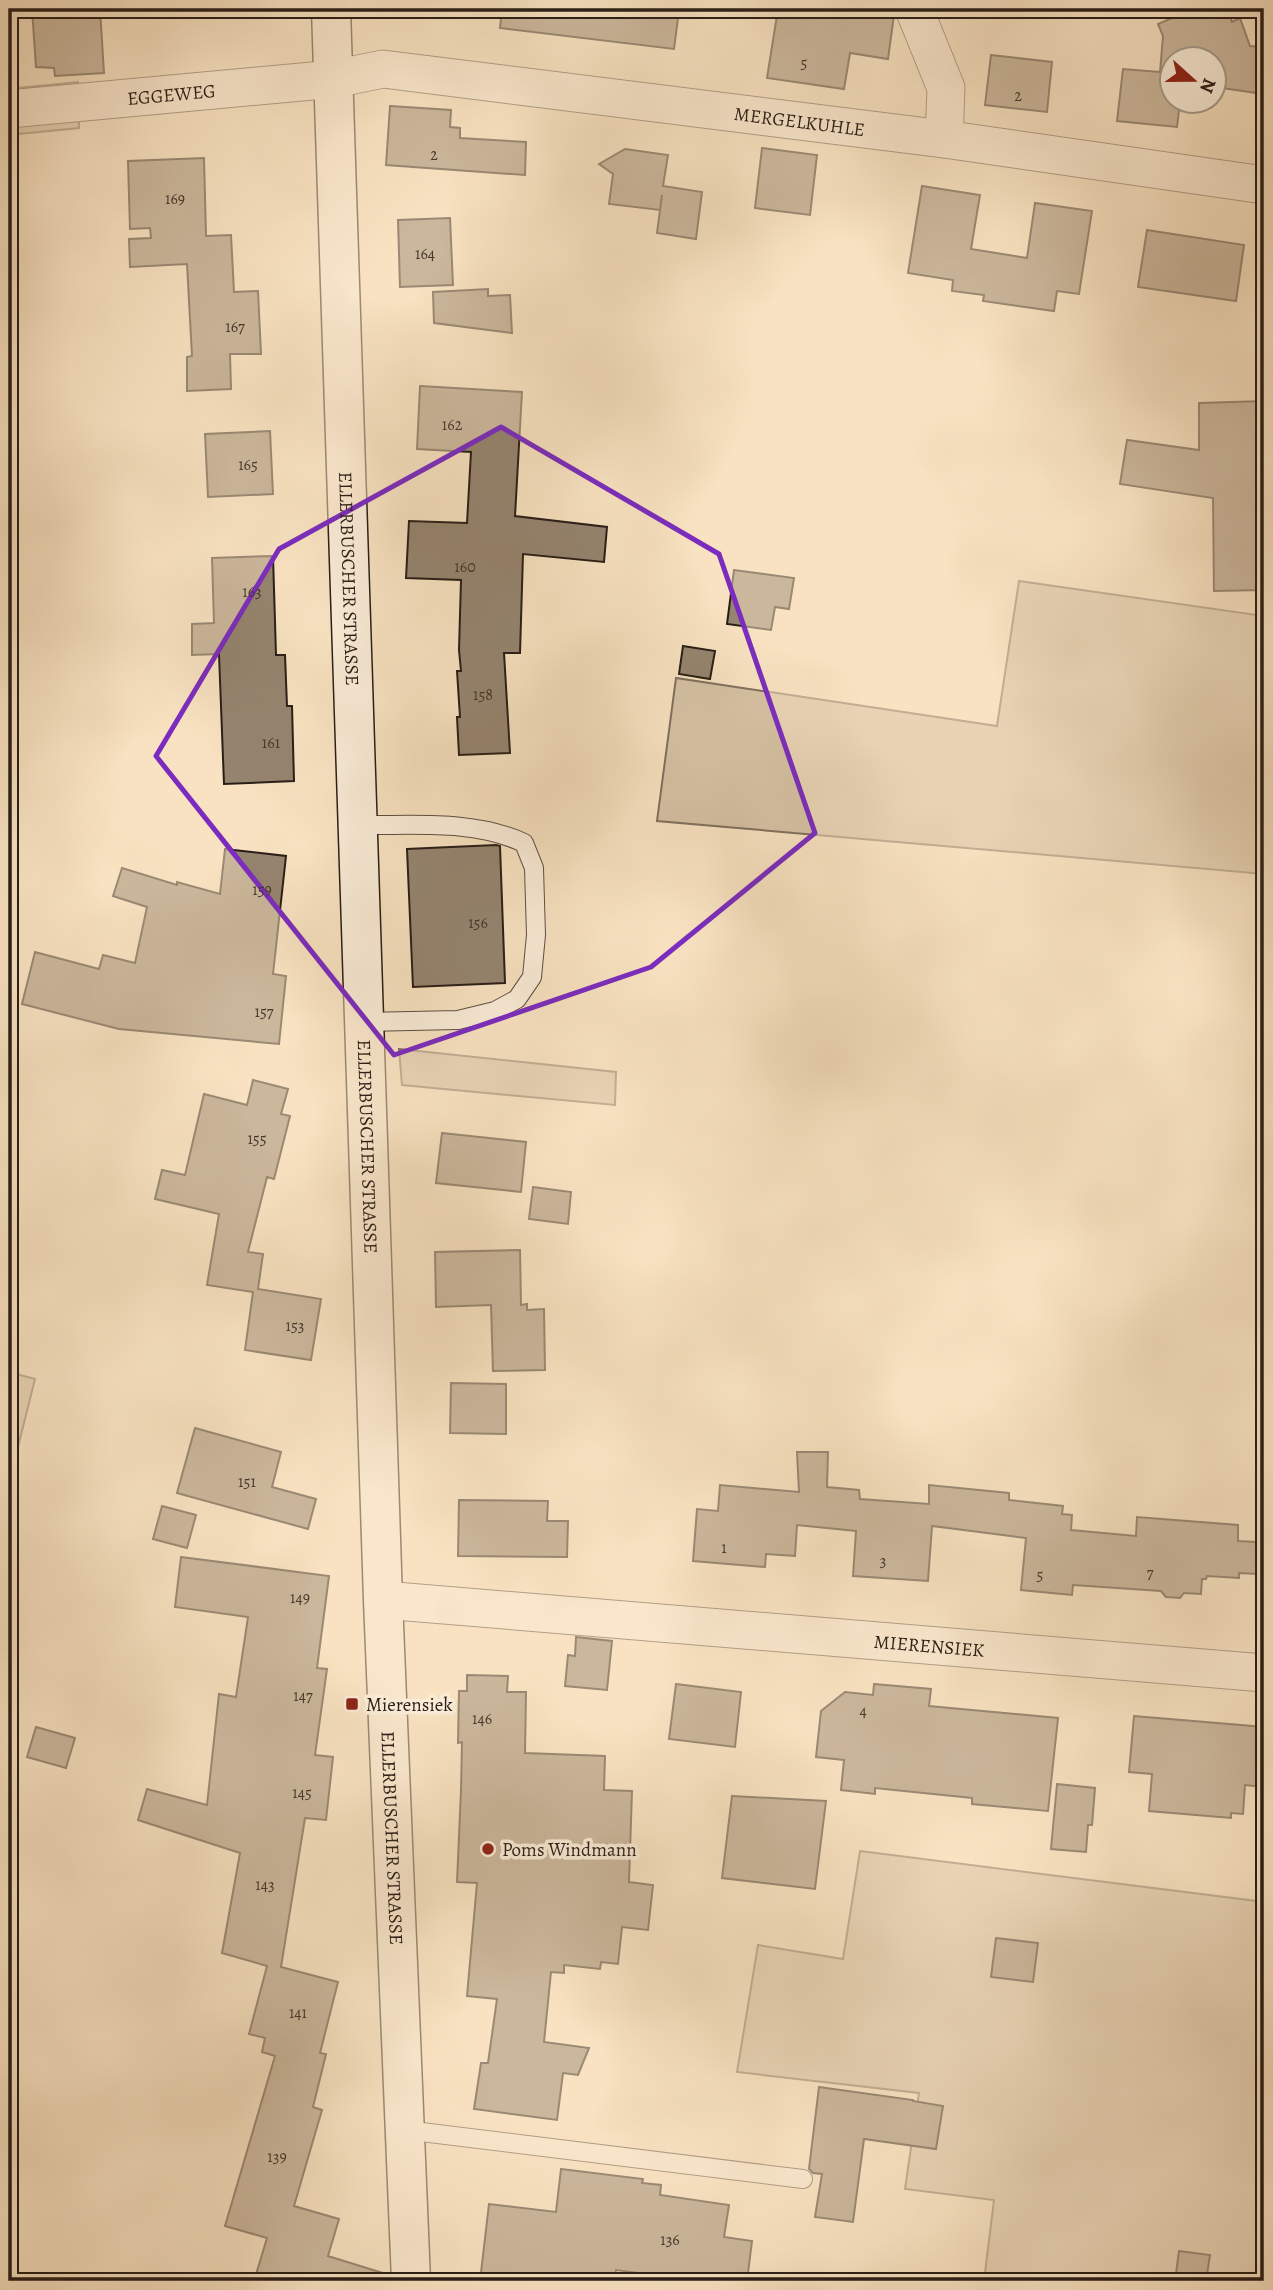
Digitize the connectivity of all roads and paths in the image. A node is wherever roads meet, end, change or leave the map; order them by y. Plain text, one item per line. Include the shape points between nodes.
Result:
1 (331, 9) edge
2 (914, 9) edge
3 (334, 79) junction
4 (9, 109) edge
5 (944, 139) junction
6 (1264, 185) edge
7 (357, 825) junction
8 (365, 1022) junction
9 (383, 1600) junction
10 (1264, 1673) edge
11 (405, 2130) junction
12 (803, 2179) dead end
13 (411, 2281) edge

1 - 3 main road, ELLERBUSCHER STRASSE
2 - 5 street via 946,88
3 - 4 street, EGGEWEG
3 - 5 street, MERGELKUHLE via 383,69
3 - 7 main road, ELLERBUSCHER STRASSE
5 - 6 street, MERGELKUHLE
7 - 8 main road, ELLERBUSCHER STRASSE
7 - 8 lane via 473,827 505,834 524,843 534,868 532,977 517,999 495,1011 458,1020
8 - 9 main road, ELLERBUSCHER STRASSE
9 - 10 street, MIERENSIEK
9 - 11 main road, ELLERBUSCHER STRASSE
11 - 12 lane
11 - 13 main road, ELLERBUSCHER STRASSE

